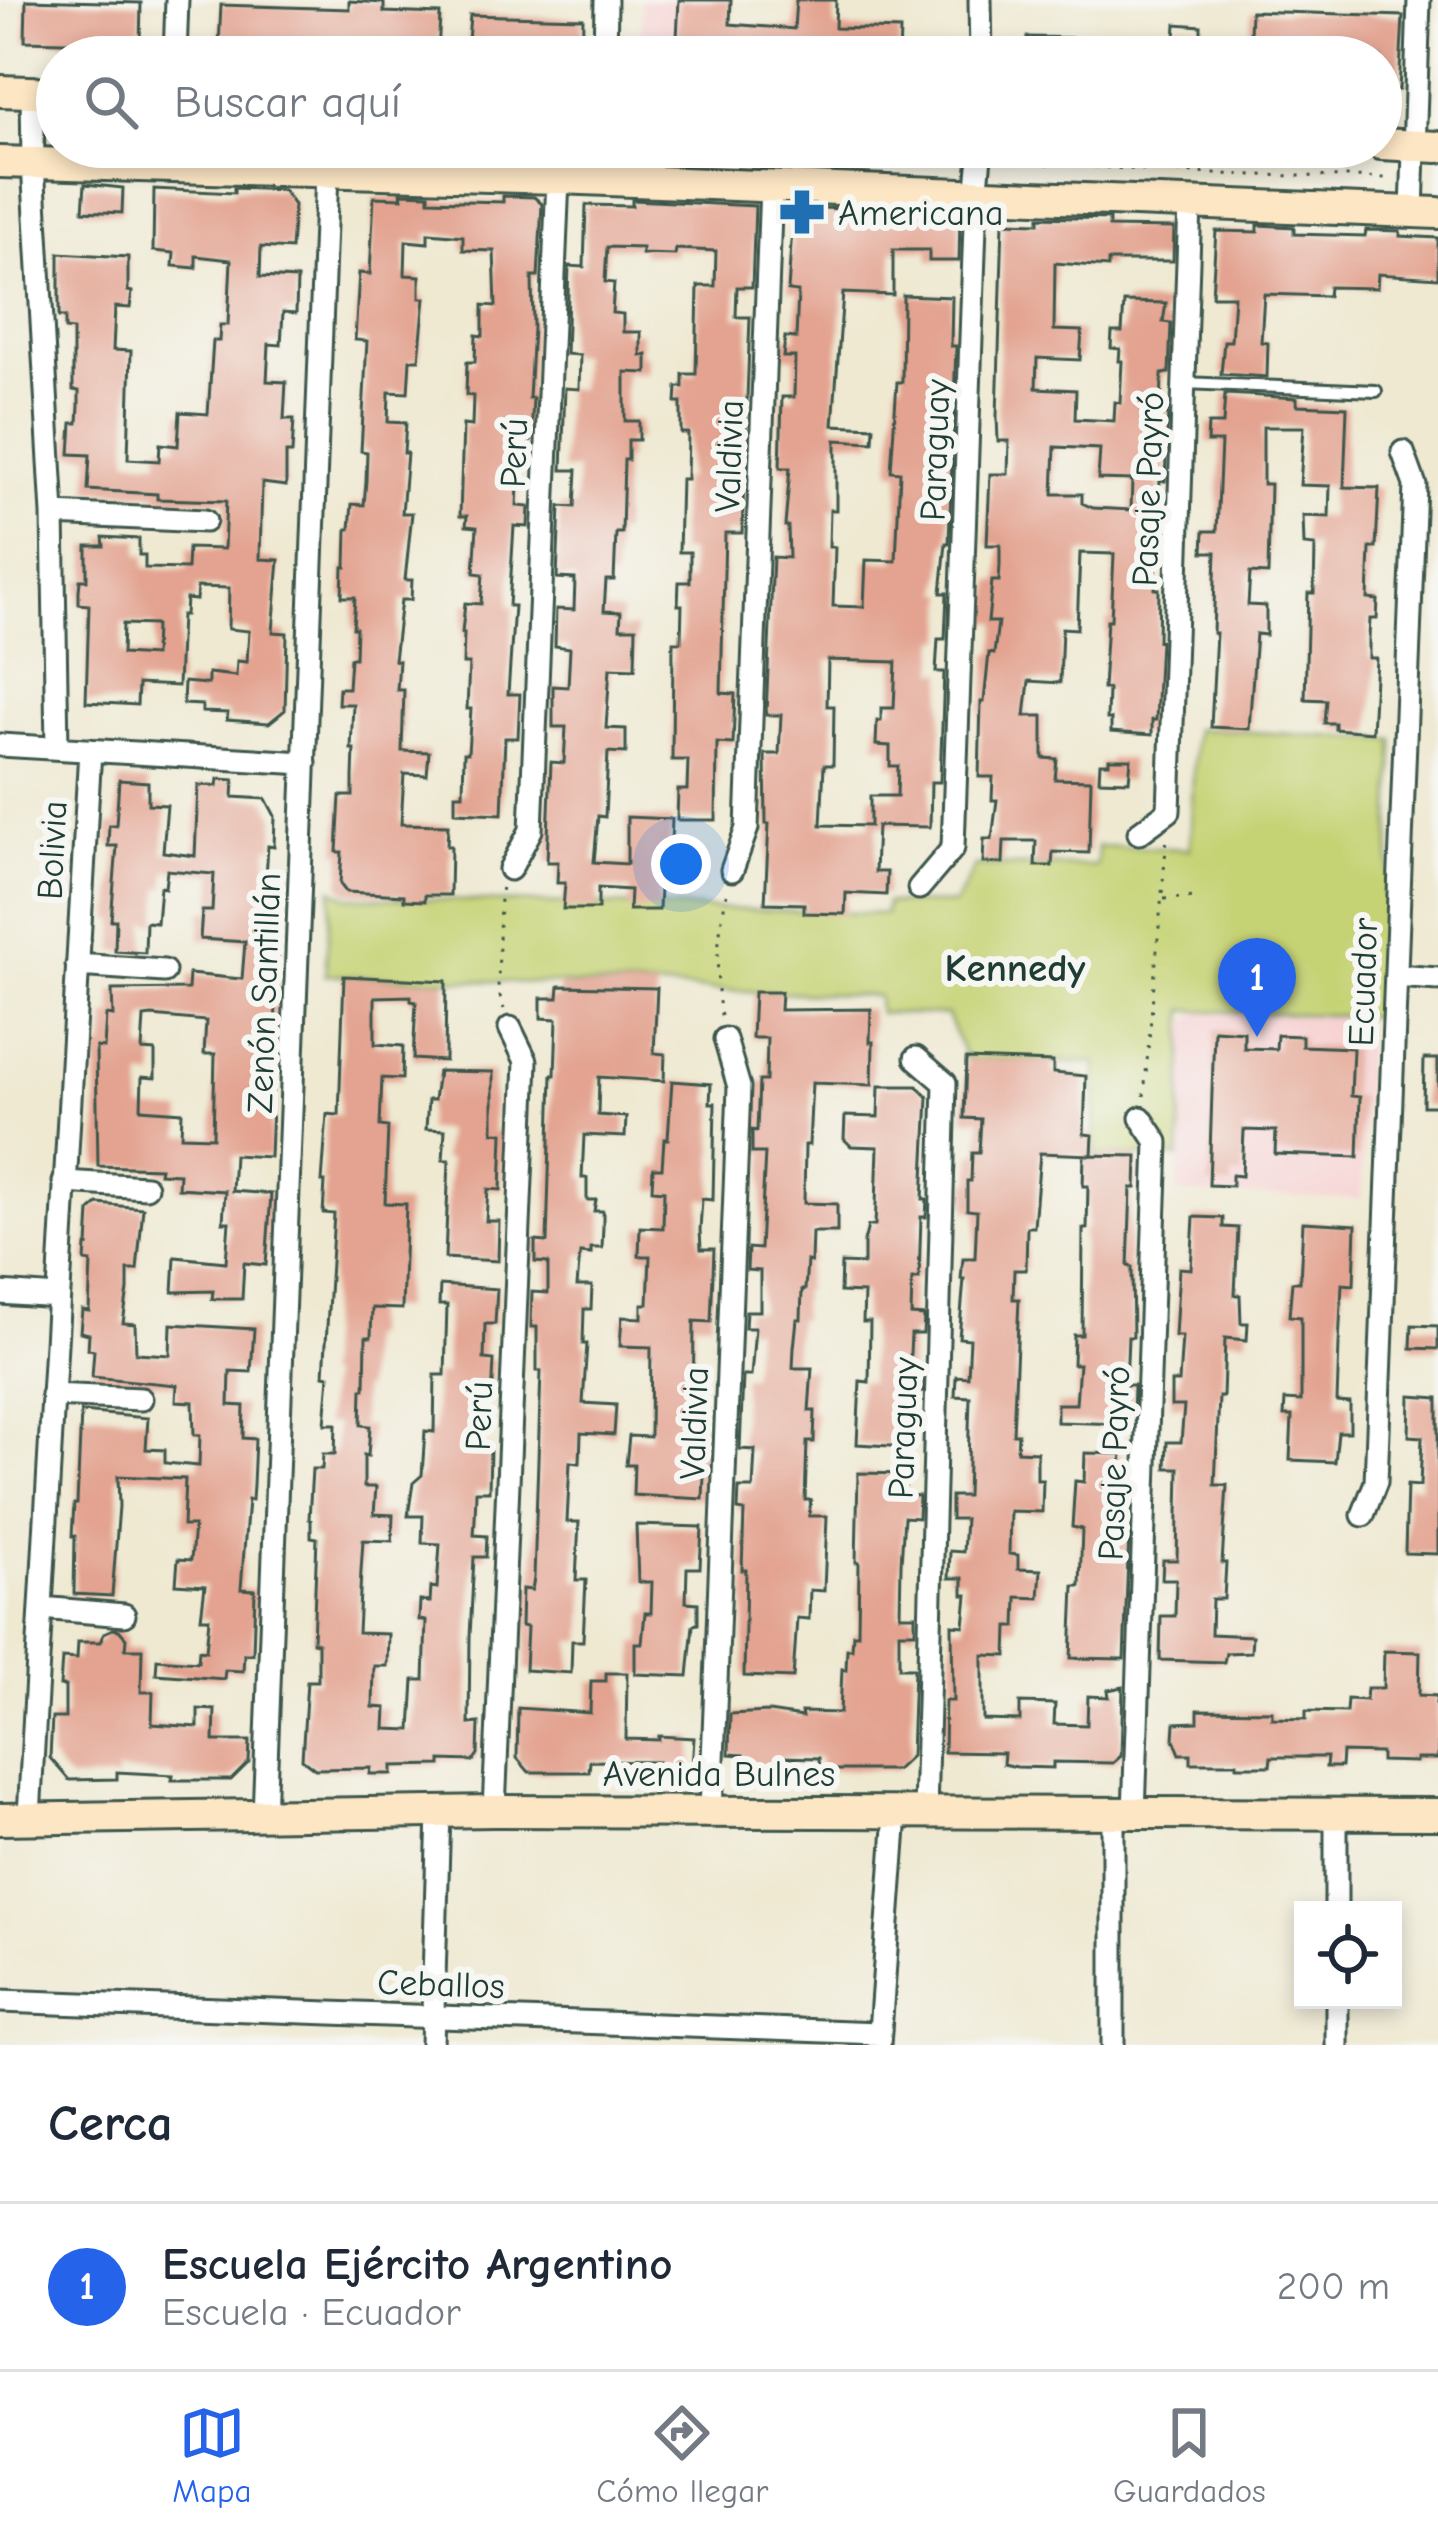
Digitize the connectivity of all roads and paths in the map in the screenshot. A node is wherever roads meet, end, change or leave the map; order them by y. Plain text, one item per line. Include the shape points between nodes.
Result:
1 (177, 0) edge
2 (606, 0) edge
3 (980, 0) edge
4 (1419, 0) edge
5 (176, 36) edge
6 (605, 36) edge
7 (981, 36) edge
8 (0, 91) edge
9 (36, 93) edge
10 (36, 146) edge
11 (1426, 146) edge
12 (0, 162) edge
13 (33, 164) junction
14 (36, 164) edge
15 (180, 168) edge
16 (979, 168) edge
17 (1146, 168) edge
18 (327, 172) junction
19 (558, 178) junction
20 (1413, 178) junction
21 (771, 186) junction
22 (976, 196) junction
23 (1190, 204) junction
24 (1425, 212) edge
25 (1184, 383) junction
26 (1376, 391) dead end
27 (1403, 452) dead end
28 (53, 514) junction
29 (205, 520) dead end
30 (0, 745) edge
31 (58, 748) junction
32 (90, 750) junction
33 (305, 763) junction
34 (1169, 811) junction
35 (1139, 833) dead end
36 (510, 869) joint
37 (732, 870) joint
38 (919, 888) dead end
39 (1196, 897) dead end
40 (1164, 898) junction
41 (77, 965) junction
42 (164, 971) dead end
43 (1396, 976) junction
44 (1438, 979) edge
45 (510, 1028) joint
46 (725, 1039) joint
47 (916, 1058) dead end
48 (1141, 1118) joint
49 (64, 1182) junction
50 (146, 1187) dead end
51 (0, 1293) edge
52 (58, 1298) junction
53 (52, 1395) junction
54 (141, 1399) dead end
55 (1363, 1515) dead end
56 (40, 1608) junction
57 (124, 1615) dead end
58 (494, 1811) junction
59 (439, 1812) junction
60 (710, 1812) junction
61 (910, 1814) junction
62 (1124, 1814) junction
63 (1336, 1814) junction
64 (1438, 1814) edge
65 (264, 1816) junction
66 (15, 1818) edge
67 (1336, 1901) edge
68 (0, 2001) edge
69 (1336, 2009) edge
70 (433, 2016) junction
71 (879, 2039) edge
72 (432, 2045) edge
73 (1113, 2045) edge
74 (1337, 2045) edge

1 - 5 street
2 - 6 street
3 - 7 street
4 - 11 street
8 - 9 main road
10 - 13 street, Bolivia
11 - 20 street
12 - 13 main road
13 - 14 main road
13 - 28 street, Bolivia
15 - 18 main road
16 - 22 street, Paraguay
17 - 20 path
18 - 19 main road
18 - 33 street, Zenón Santillán
19 - 21 main road
19 - 36 street, Perú via 531,830
20 - 24 street
21 - 22 main road
21 - 37 street, Valdivia via 747,828
22 - 23 main road
22 - 38 street, Paraguay via 953,848
23 - 24 main road
23 - 25 street, Pasaje Payró
25 - 26 lane
25 - 34 street, Pasaje Payró
27 - 43 street, Ecuador via 1415,485
28 - 29 street
28 - 31 street, Bolivia
30 - 31 street
31 - 32 street
32 - 33 street
32 - 41 street, Bolivia
33 - 65 street, Zenón Santillán
34 - 35 street
34 - 40 path
36 - 45 path via 500,894 498,990
37 - 46 path via 717,992
39 - 40 path
40 - 48 path
41 - 42 street
41 - 49 street, Bolivia
43 - 44 street
43 - 55 street, Ecuador via 1376,1482
45 - 58 street, Perú via 526,1061
46 - 60 street, Valdivia via 739,1087
47 - 61 street, Paraguay via 945,1083
48 - 62 street, Pasaje Payró via 1157,1142
49 - 50 street
49 - 52 street, Bolivia
51 - 52 street
52 - 53 street, Bolivia
53 - 54 street
53 - 56 street, Bolivia
56 - 57 street
56 - 66 street, Bolivia
58 - 59 main road, Avenida Bulnes
58 - 60 main road, Avenida Bulnes
59 - 65 main road, Avenida Bulnes
59 - 70 street
60 - 61 main road, Avenida Bulnes
61 - 62 main road, Avenida Bulnes
61 - 71 street, Paraguay
62 - 63 main road, Avenida Bulnes
62 - 73 street, Pasaje Payró
63 - 64 main road, Avenida Bulnes
63 - 67 street
65 - 66 main road, Avenida Bulnes
68 - 70 street, Ceballos
69 - 74 street
70 - 71 street, Ceballos
70 - 72 street

